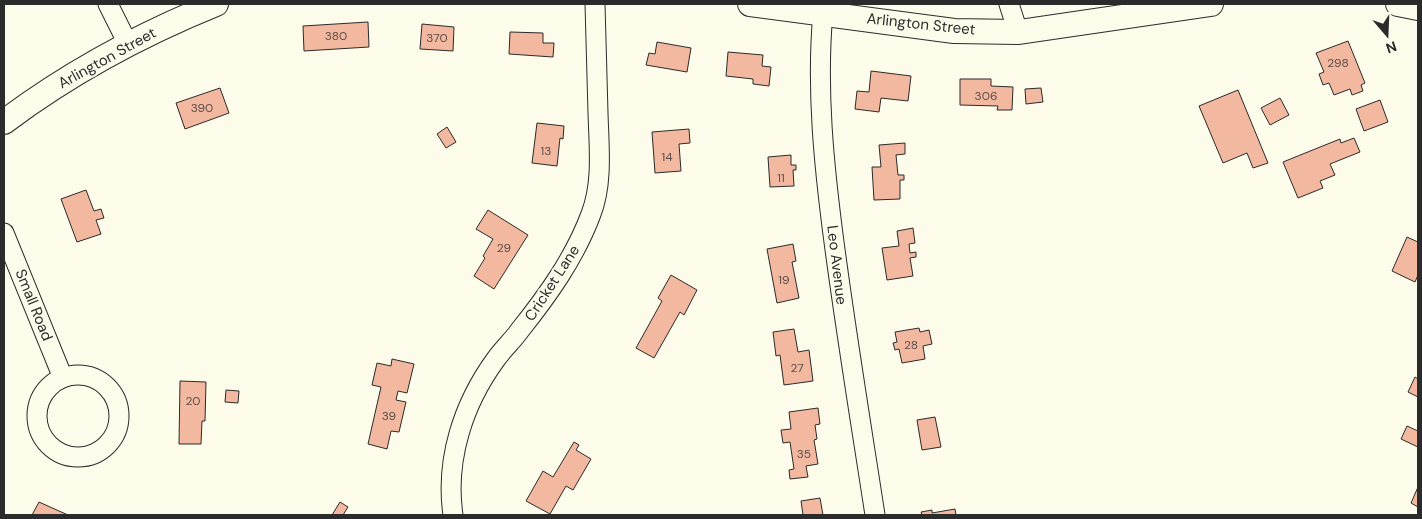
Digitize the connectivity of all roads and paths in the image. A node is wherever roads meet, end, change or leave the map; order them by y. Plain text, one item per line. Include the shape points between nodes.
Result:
1 (108, 4) edge
2 (216, 4) edge
3 (595, 4) edge
4 (750, 4) edge
5 (1009, 4) edge
6 (1211, 4) edge
7 (1398, 4) edge
8 (1418, 8) edge
9 (823, 12) junction
10 (1018, 32) junction
11 (128, 44) junction
12 (4, 122) edge
13 (4, 233) edge
14 (64, 378) junction
15 (453, 515) edge
16 (875, 515) edge

1 - 11 street
2 - 11 street, Arlington Street
3 - 15 street, Cricket Lane via 599,160 598,189 592,212 561,274 495,360 464,417 455,442 451,472
4 - 9 street, Arlington Street
5 - 10 street
6 - 10 street, Arlington Street
7 - 8 street
9 - 10 street, Arlington Street via 954,30
9 - 16 street, Leo Avenue via 819,49 826,183
11 - 12 street, Arlington Street via 26,105
13 - 14 street, Small Road
14 - 14 street via 42,395 37,408 41,436 62,454 90,456 102,450 118,429 117,403 111,391 90,376

